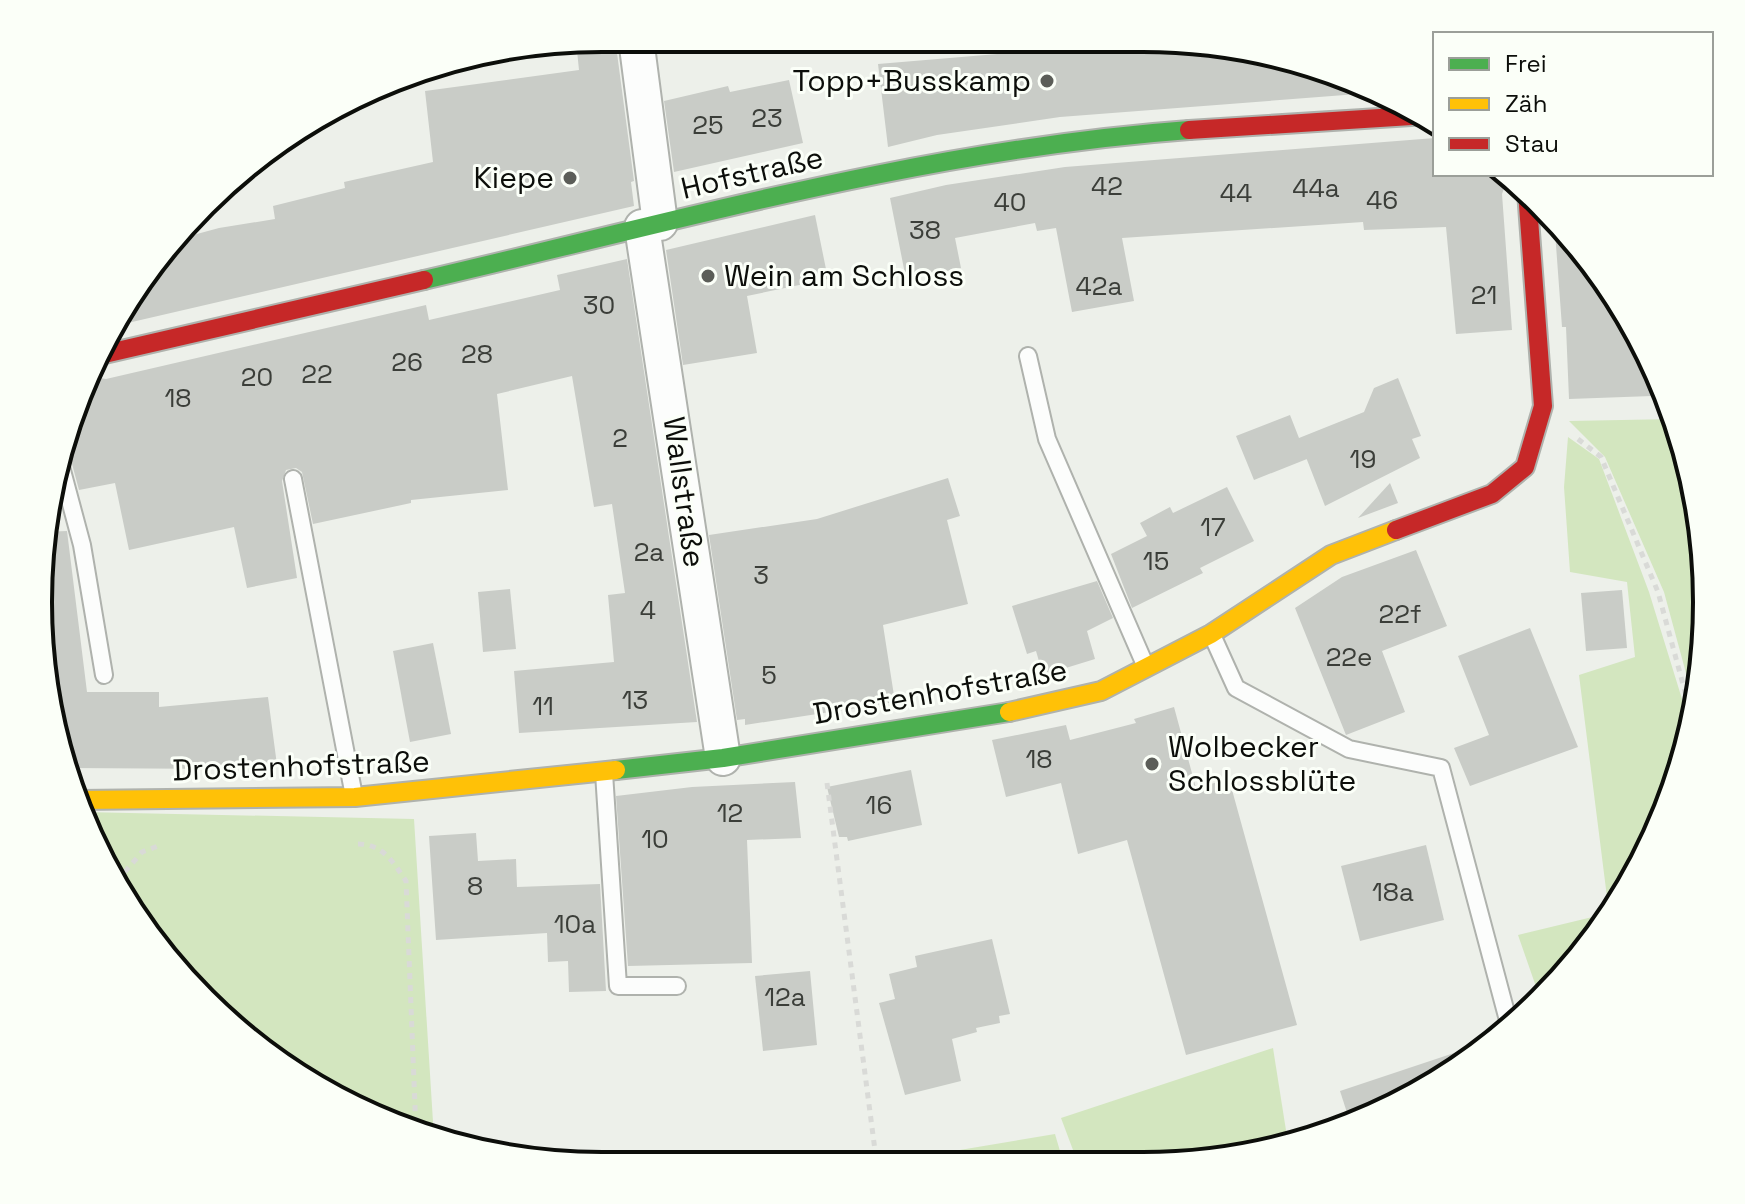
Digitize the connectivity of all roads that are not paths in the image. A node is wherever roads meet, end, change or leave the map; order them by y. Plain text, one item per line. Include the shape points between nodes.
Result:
1 (637, 52) edge
2 (1400, 116) edge
3 (1528, 209) edge
4 (651, 225) junction
5 (113, 352) edge
6 (1028, 356) dead end
7 (293, 479) dead end
8 (66, 484) edge
9 (1211, 634) junction
10 (1147, 668) junction
11 (104, 675) dead end
12 (723, 758) junction
13 (603, 772) junction
14 (355, 797) junction
15 (89, 800) edge
16 (677, 986) dead end
17 (1507, 1015) edge

1 - 4 street, Wallstraße
2 - 4 street, Hofstraße via 1149,130 1029,144
3 - 9 street, Drostenhofstraße via 1543,406 1525,467 1492,494 1331,555
4 - 5 street, Hofstraße
4 - 12 street, Wallstraße
6 - 10 lane via 1047,439
7 - 14 lane
8 - 11 lane via 82,545
9 - 10 street, Drostenhofstraße
9 - 17 lane via 1236,688 1349,749 1441,768
10 - 12 street, Drostenhofstraße via 1101,691 1029,709
12 - 13 street, Drostenhofstraße
13 - 14 street, Drostenhofstraße
13 - 16 lane via 618,986
14 - 15 street, Drostenhofstraße

